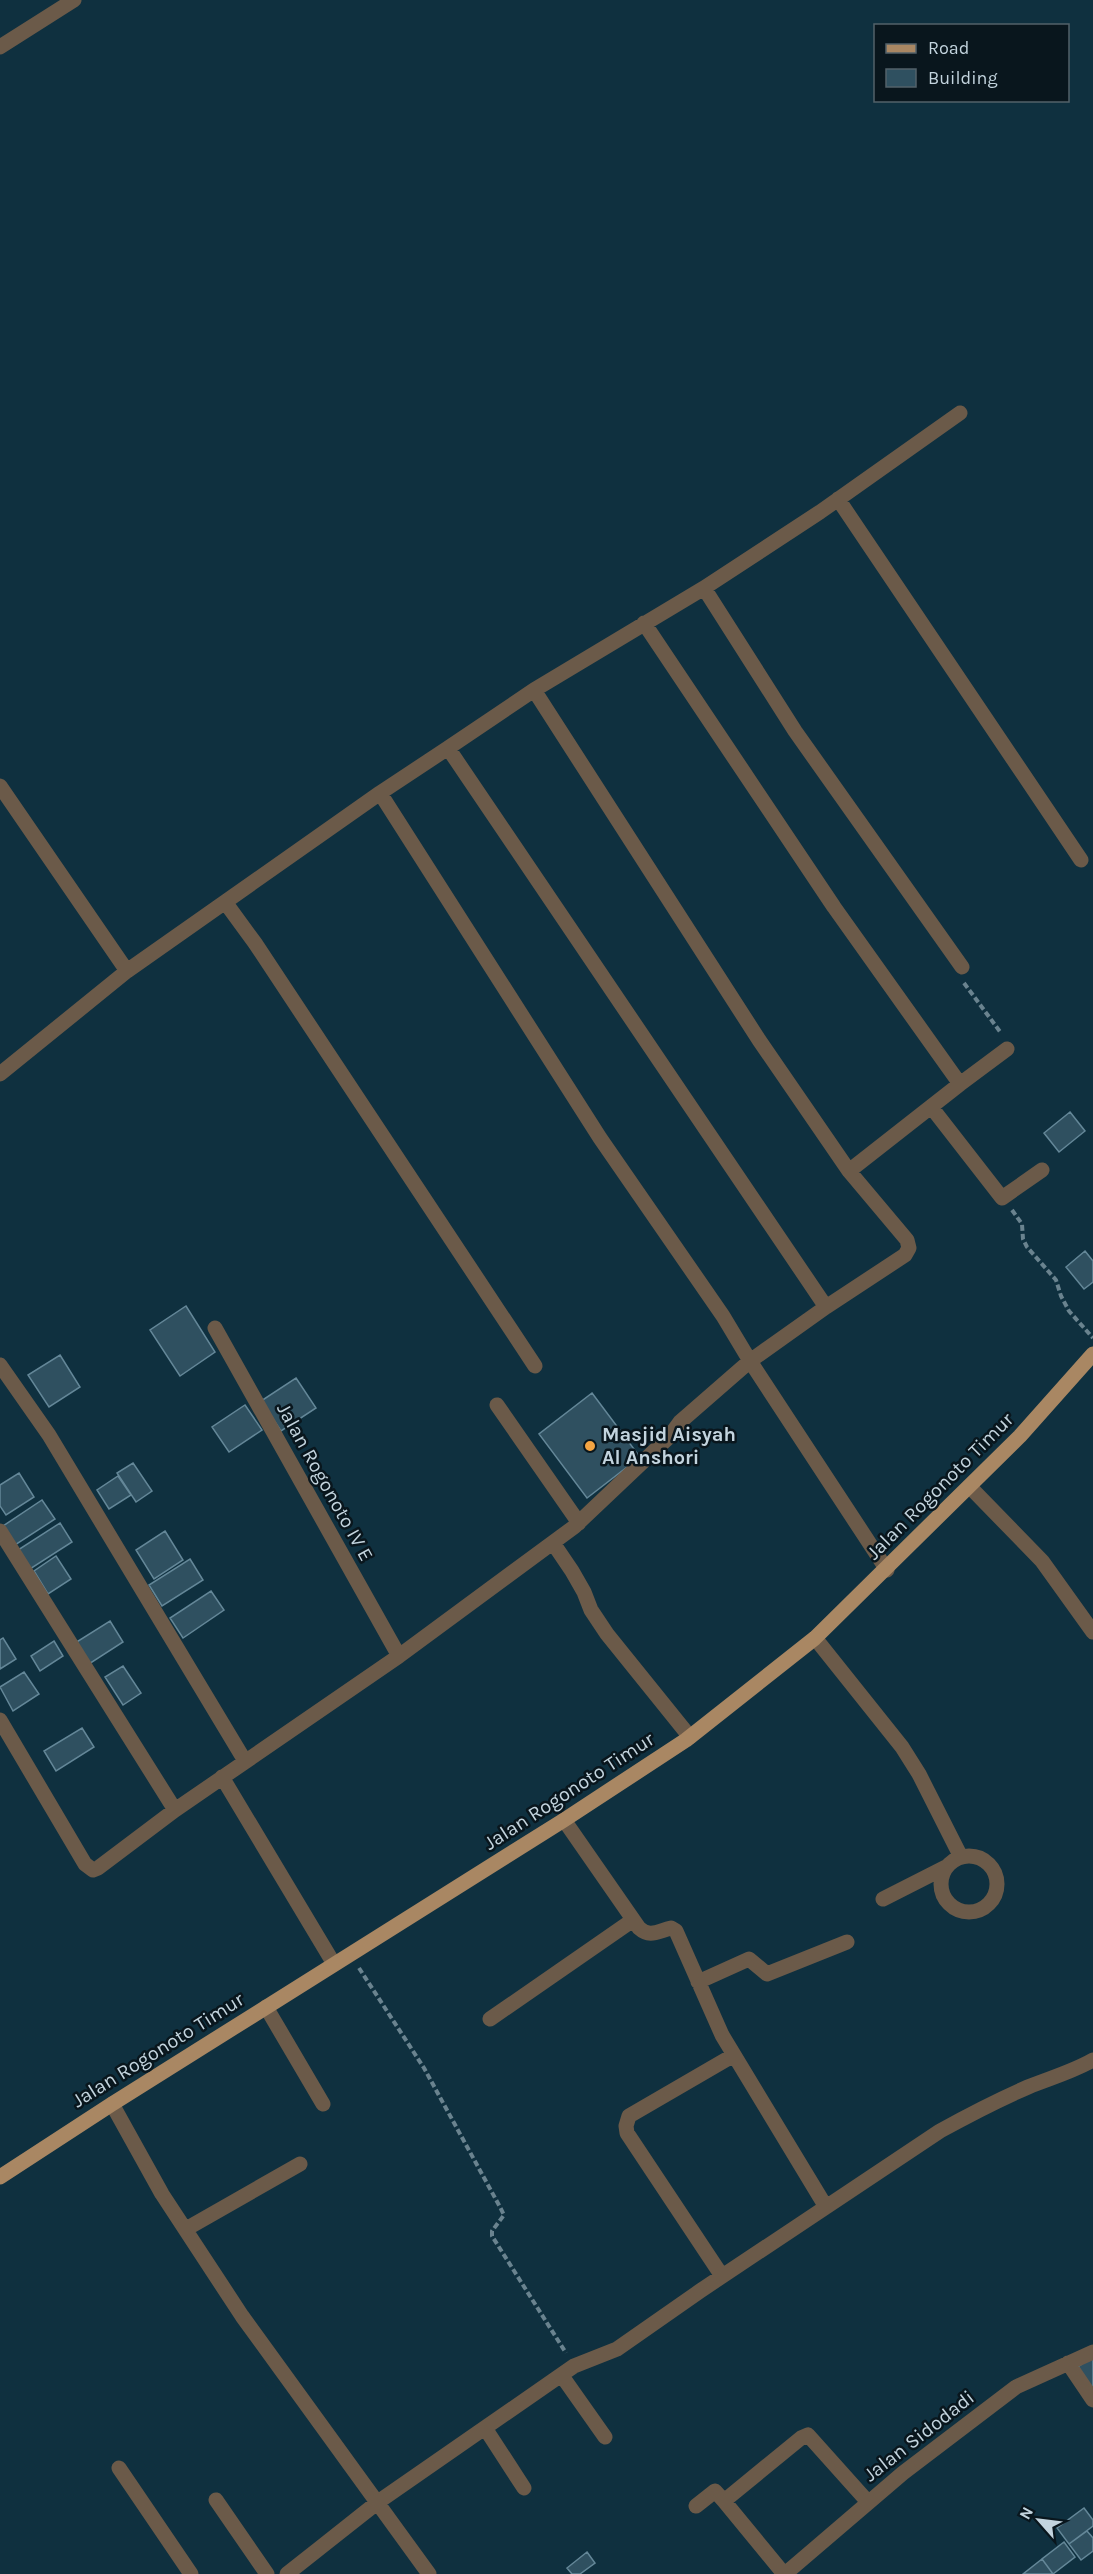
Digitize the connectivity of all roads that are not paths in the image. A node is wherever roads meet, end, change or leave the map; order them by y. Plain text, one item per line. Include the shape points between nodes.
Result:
1 (74, 0) edge
2 (0, 47) edge
3 (960, 413) dead end
4 (838, 499) junction
5 (704, 588) junction
6 (644, 623) junction
7 (534, 690) junction
8 (448, 748) junction
9 (0, 786) edge
10 (380, 793) junction
11 (1081, 860) dead end
12 (225, 902) junction
13 (962, 967) road end
14 (127, 971) junction
15 (1006, 1048) road end
16 (0, 1074) edge
17 (960, 1084) junction
18 (932, 1108) junction
19 (1042, 1170) dead end
20 (849, 1171) junction
21 (826, 1307) junction
22 (215, 1328) dead end
23 (1093, 1354) edge
24 (750, 1361) junction
25 (0, 1365) edge
26 (535, 1366) dead end
27 (497, 1405) dead end
28 (970, 1487) junction
29 (579, 1522) junction
30 (0, 1531) edge
31 (553, 1543) junction
32 (887, 1570) junction
33 (1093, 1632) edge
34 (815, 1638) junction
35 (399, 1656) junction
36 (0, 1720) edge
37 (690, 1737) junction
38 (245, 1761) junction
39 (222, 1777) junction
40 (175, 1810) junction
41 (564, 1820) junction
42 (961, 1857) junction
43 (946, 1867) junction
44 (883, 1899) dead end
45 (633, 1920) junction
46 (847, 1942) dead end
47 (334, 1964) junction
48 (698, 1982) junction
49 (266, 2007) junction
50 (490, 2019) dead end
51 (734, 2055) junction
52 (1093, 2060) edge
53 (112, 2104) junction
54 (323, 2104) dead end
55 (300, 2164) dead end
56 (0, 2177) edge
57 (826, 2207) junction
58 (186, 2229) junction
59 (722, 2276) junction
60 (1092, 2353) edge
61 (1068, 2363) junction
62 (568, 2371) junction
63 (1093, 2400) edge
64 (485, 2428) junction
65 (605, 2437) dead end
66 (119, 2468) dead end
67 (524, 2488) dead end
68 (216, 2500) dead end
69 (724, 2501) junction
70 (378, 2502) junction
71 (868, 2502) junction
72 (696, 2506) dead end
73 (191, 2574) edge
74 (267, 2574) edge
75 (287, 2574) edge
76 (429, 2574) edge
77 (785, 2574) edge

1 - 2 street
3 - 4 street
4 - 5 street
4 - 11 street
5 - 6 street
5 - 13 street via 795,731
6 - 7 street
6 - 17 street via 834,908
7 - 8 street
7 - 20 street via 724,988
8 - 10 street
8 - 21 street
9 - 14 street
10 - 12 street
10 - 24 street via 600,1138
12 - 14 street
12 - 26 street
14 - 16 street
15 - 17 street
17 - 18 street
18 - 19 street via 1002,1198
18 - 20 street
20 - 21 street via 907,1240 909,1248 905,1255
21 - 24 street
22 - 35 street, Jalan Rogonoto IV E
23 - 28 main road, Jalan Rogonoto Timur
24 - 29 street via 680,1422
24 - 32 street
25 - 38 street via 49,1435
27 - 29 street
28 - 32 main road, Jalan Rogonoto Timur
28 - 33 street via 1042,1561
29 - 31 street
30 - 40 street
31 - 35 street
31 - 37 street via 607,1634
32 - 34 main road, Jalan Rogonoto Timur
34 - 37 main road, Jalan Rogonoto Timur
34 - 42 street via 902,1747
35 - 38 street
36 - 40 street via 85,1864 93,1870
37 - 41 main road, Jalan Rogonoto Timur
38 - 39 street
39 - 40 street
39 - 47 street
41 - 45 street
41 - 47 main road, Jalan Rogonoto Timur
42 - 43 street
42 - 43 street via 979,1857 996,1876 996,1894 986,1908 968,1913 952,1907 942,1893
43 - 44 street
45 - 48 street via 645,1934 671,1928 676,1931
45 - 50 street
46 - 48 street via 767,1974 749,1959
47 - 49 main road, Jalan Rogonoto Timur
48 - 51 street
49 - 53 main road, Jalan Rogonoto Timur
49 - 54 street
51 - 57 street
51 - 59 street via 629,2116 626,2126
52 - 57 street via 980,2109 940,2131
53 - 56 main road, Jalan Rogonoto Timur
53 - 58 street
55 - 58 street
57 - 59 street
58 - 70 street via 242,2316
59 - 62 street via 617,2349
60 - 61 street, Jalan Sidodadi
61 - 63 street
61 - 71 street, Jalan Sidodadi via 1016,2387
62 - 64 street
62 - 65 street
64 - 67 street
64 - 70 street
66 - 73 street
68 - 74 street
69 - 71 street via 808,2435
69 - 72 street via 715,2492
69 - 77 street
70 - 75 street
70 - 76 street
71 - 77 street, Jalan Sidodadi

